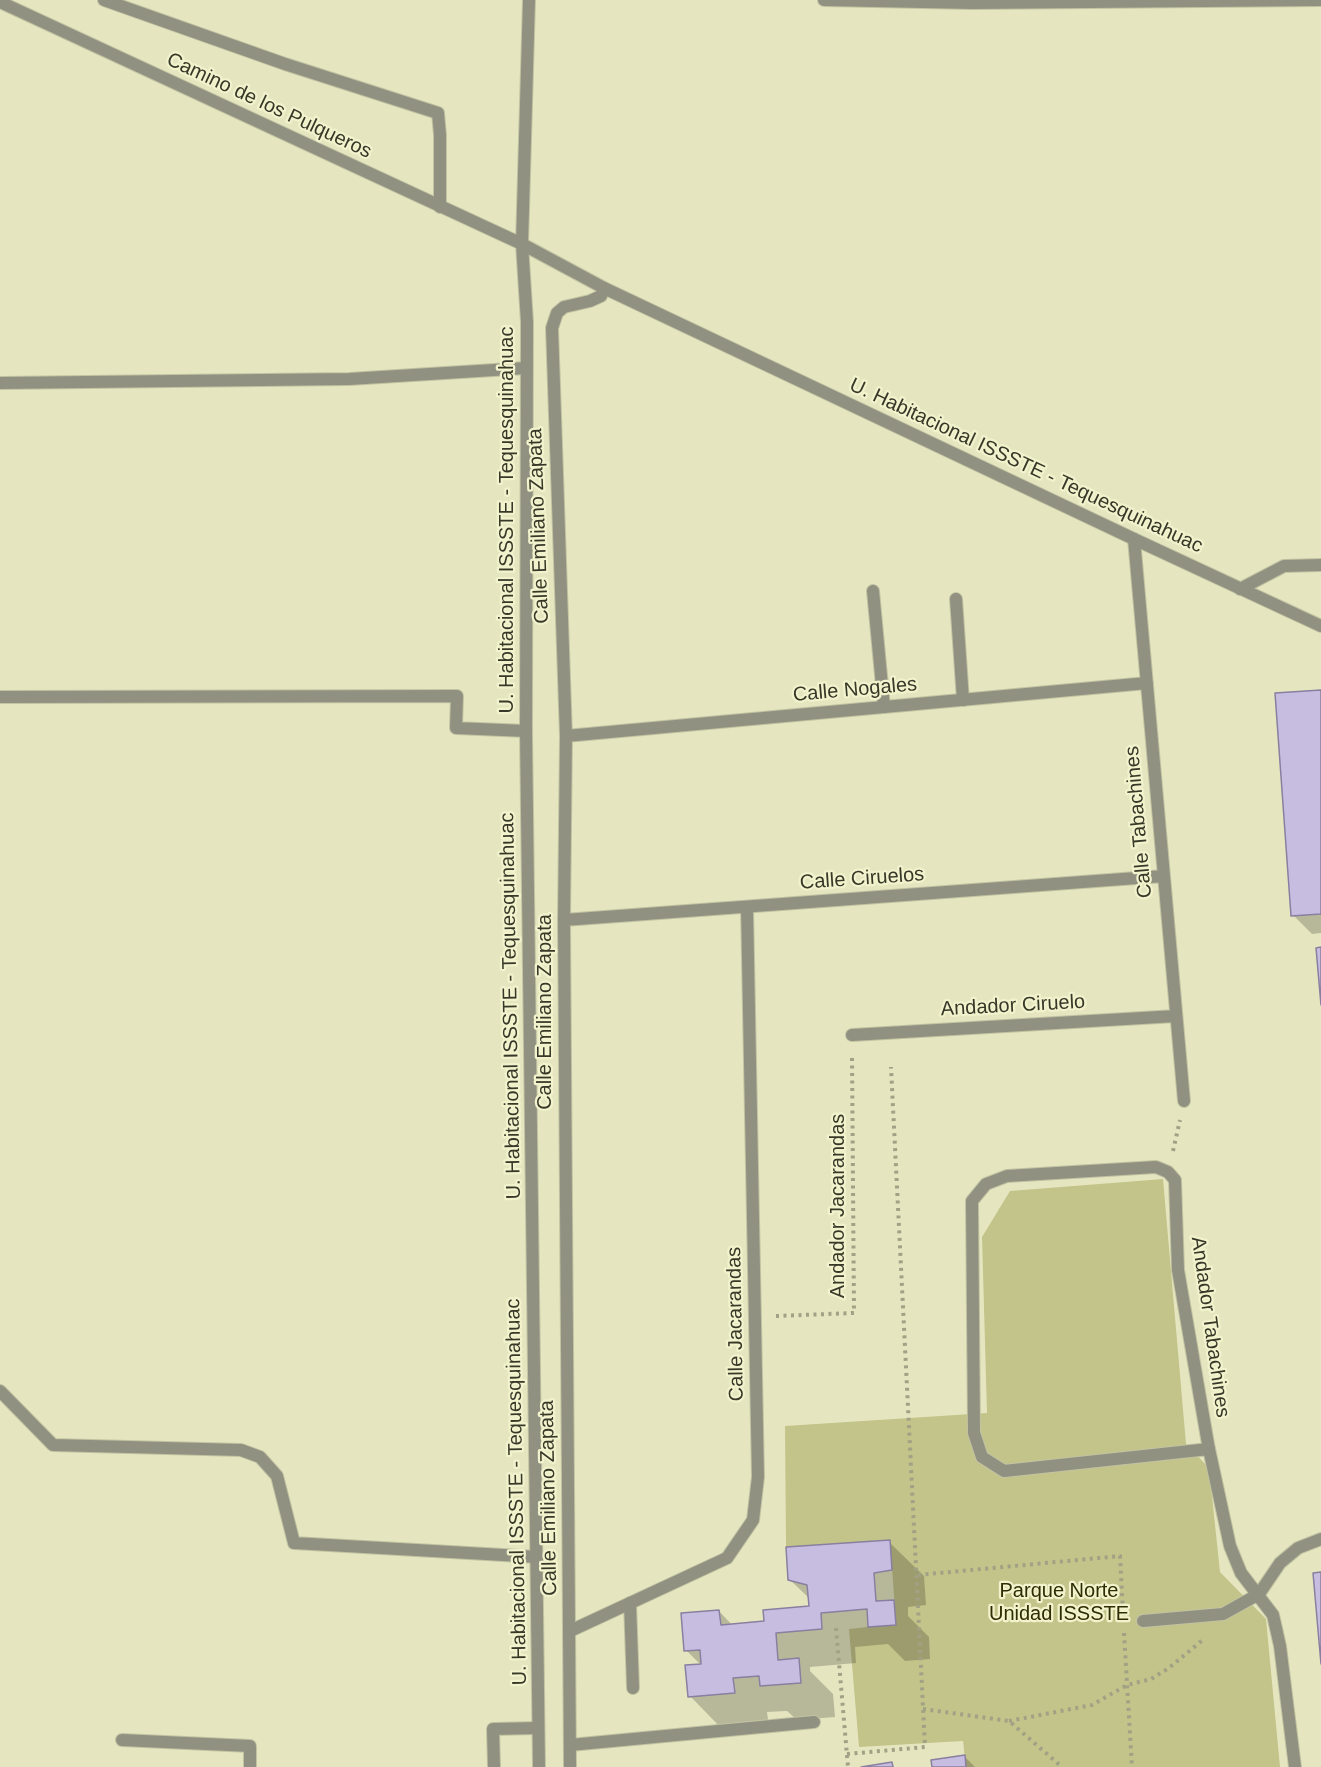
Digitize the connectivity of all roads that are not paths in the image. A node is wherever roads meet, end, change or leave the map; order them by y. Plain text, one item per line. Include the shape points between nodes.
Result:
1 (104, 0) edge
2 (529, 0) edge
3 (824, 0) edge
4 (1321, 0) edge
5 (972, 1) edge
6 (0, 2) edge
7 (440, 207) junction
8 (522, 244) junction
9 (604, 288) junction
10 (526, 368) junction
11 (0, 383) edge
12 (1134, 539) junction
13 (1321, 565) edge
14 (1240, 589) junction
15 (873, 591) dead end
16 (956, 599) dead end
17 (1321, 626) edge
18 (1147, 683) junction
19 (0, 697) edge
20 (963, 700) junction
21 (884, 707) junction
22 (526, 731) junction
23 (566, 736) junction
24 (1164, 876) junction
25 (747, 908) junction
26 (564, 920) junction
27 (1176, 1016) junction
28 (852, 1035) road end
29 (1184, 1101) road end
30 (0, 1391) edge
31 (1209, 1449) junction
32 (1321, 1539) edge
33 (538, 1557) junction
34 (1258, 1594) junction
35 (630, 1603) junction
36 (1143, 1621) dead end
37 (570, 1631) junction
38 (633, 1688) dead end
39 (814, 1722) dead end
40 (538, 1728) junction
41 (122, 1740) dead end
42 (570, 1745) junction
43 (250, 1767) edge
44 (494, 1767) edge
45 (539, 1767) edge
46 (570, 1767) edge
47 (1295, 1767) edge

1 - 7 street via 438,113
2 - 8 street, U. Habitacional ISSSTE - Tequesquinahuac
3 - 5 street
4 - 5 street
6 - 7 street, Camino de los Pulqueros
7 - 8 street, Camino de los Pulqueros
8 - 9 street, U. Habitacional ISSSTE - Tequesquinahuac
8 - 10 street, U. Habitacional ISSSTE - Tequesquinahuac
9 - 12 street, U. Habitacional ISSSTE - Tequesquinahuac
9 - 23 street, Calle Emiliano Zapata via 601,296 564,307 557,313 552,328
10 - 11 street via 349,379
10 - 22 street, U. Habitacional ISSSTE - Tequesquinahuac
12 - 14 street, U. Habitacional ISSSTE - Tequesquinahuac
12 - 18 street, Calle Tabachines
13 - 14 street via 1284,566
14 - 17 street, U. Habitacional ISSSTE - Tequesquinahuac
15 - 21 street
16 - 20 street
18 - 20 street, Calle Nogales
18 - 24 street, Calle Tabachines
19 - 22 street via 457,696 456,728
20 - 21 street, Calle Nogales
21 - 23 street, Calle Nogales
22 - 33 street, U. Habitacional ISSSTE - Tequesquinahuac
23 - 26 street, Calle Emiliano Zapata
24 - 25 street, Calle Ciruelos
24 - 27 street, Calle Tabachines
25 - 26 street, Calle Ciruelos
25 - 35 street, Calle Jacarandas via 758,1478 753,1520 727,1558
26 - 37 street, Calle Emiliano Zapata
27 - 28 street, Andador Ciruelo
27 - 29 street, Calle Tabachines
30 - 33 street via 53,1445 241,1450 260,1456 277,1476 294,1543
31 - 31 street, Andador Tabachines via 1004,1471 982,1457 974,1433 972,1201 986,1184 1007,1176 1156,1167 1168,1172 1174,1180 1178,1270
31 - 34 street, Andador Tabachines via 1230,1546 1241,1573
32 - 34 street via 1298,1548 1280,1563
33 - 40 street, U. Habitacional ISSSTE - Tequesquinahuac
34 - 36 street via 1223,1614
34 - 47 street, Andador Tabachines via 1273,1616 1280,1646
35 - 37 street, Calle Jacarandas
35 - 38 street
37 - 42 street, Calle Emiliano Zapata
39 - 42 street
40 - 44 street via 493,1729
40 - 45 street, U. Habitacional ISSSTE - Tequesquinahuac
41 - 43 street via 250,1746
42 - 46 street, Calle Emiliano Zapata

